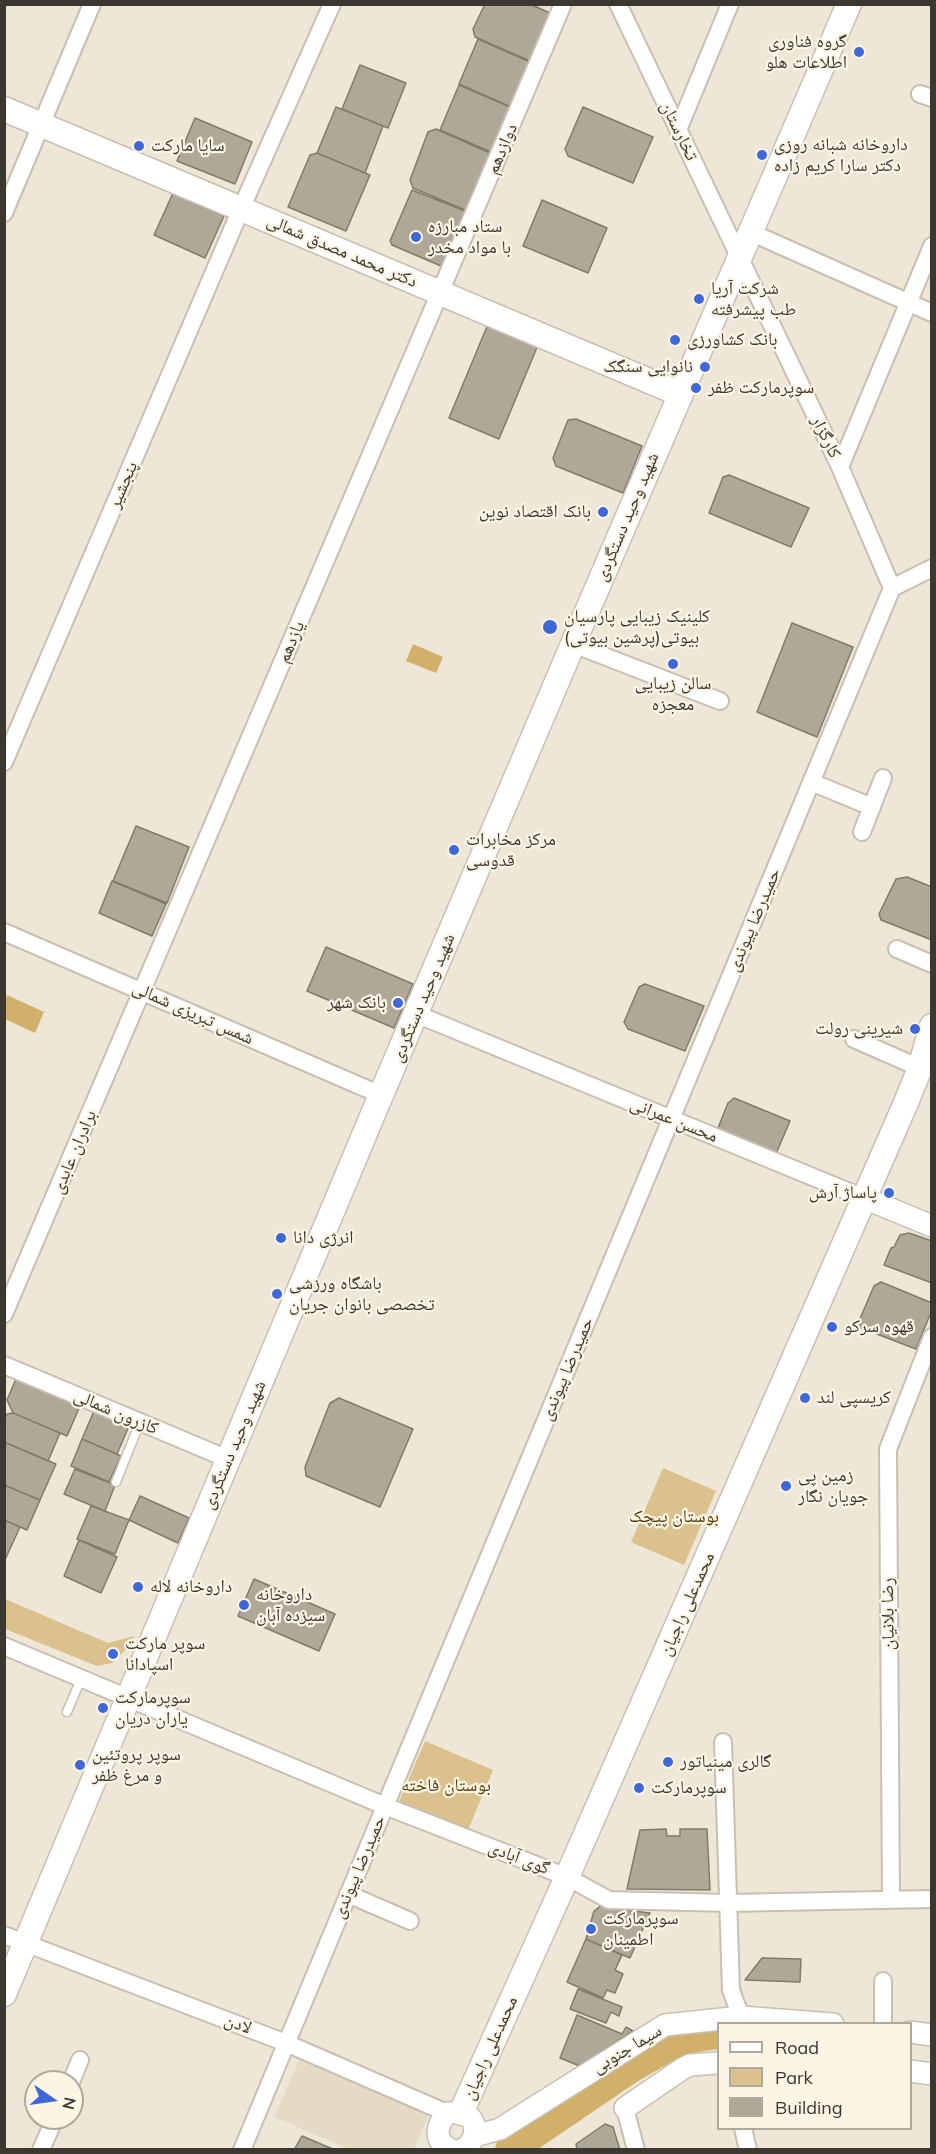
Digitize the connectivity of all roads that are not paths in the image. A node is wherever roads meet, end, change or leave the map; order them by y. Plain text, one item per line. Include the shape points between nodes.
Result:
1 (92, 4) edge
2 (332, 4) edge
3 (563, 4) edge
4 (618, 4) edge
5 (730, 4) edge
6 (849, 4) edge
7 (4, 109) edge
8 (42, 124) junction
9 (678, 130) junction
10 (242, 209) junction
11 (4, 213) edge
12 (750, 232) junction
13 (932, 246) edge
14 (739, 257) junction
15 (440, 293) junction
16 (908, 302) junction
17 (932, 313) edge
18 (680, 394) junction
19 (840, 467) junction
20 (932, 568) edge
21 (892, 588) junction
22 (573, 644) junction
23 (720, 701) dead end
24 (4, 762) edge
25 (883, 778) dead end
26 (812, 782) junction
27 (872, 807) junction
28 (862, 832) dead end
29 (4, 932) edge
30 (897, 949) dead end
31 (932, 964) edge
32 (142, 990) junction
33 (416, 1014) junction
34 (932, 1026) edge
35 (854, 1039) dead end
36 (926, 1067) edge
37 (381, 1095) junction
38 (671, 1119) junction
39 (870, 1201) junction
40 (932, 1226) edge
41 (4, 1314) edge
42 (930, 1345) edge
43 (4, 1365) edge
44 (140, 1422) junction
45 (228, 1459) junction
46 (116, 1482) dead end
47 (4, 1646) edge
48 (81, 1679) junction
49 (128, 1699) junction
50 (67, 1712) dead end
51 (723, 1742) dead end
52 (385, 1806) junction
53 (574, 1880) junction
54 (348, 1894) junction
55 (891, 1899) junction
56 (932, 1899) edge
57 (728, 1904) junction
58 (410, 1921) dead end
59 (15, 1940) edge
60 (883, 1981) dead end
61 (4, 1994) edge
62 (741, 2017) junction
63 (807, 2022) edge
64 (883, 2022) edge
65 (912, 2032) edge
66 (932, 2035) edge
67 (286, 2043) junction
68 (80, 2060) dead end
69 (717, 2063) edge
70 (76, 2070) edge
71 (912, 2071) edge
72 (932, 2074) edge
73 (625, 2108) joint
74 (462, 2125) edge
75 (50, 2130) edge
76 (743, 2130) edge
77 (41, 2150) edge
78 (242, 2150) edge
79 (451, 2150) edge
80 (636, 2150) edge
81 (748, 2150) edge

1 - 8 street
2 - 10 street, پنجشیر
3 - 15 street, دوازدهم
4 - 9 street, تخارستان
5 - 9 street
6 - 12 main road, شهید وحید دستگردی
7 - 8 main road, دکتر محمد مصدق شمالی
8 - 10 main road, دکتر محمد مصدق شمالی
8 - 11 street
9 - 14 street, تخارستان
10 - 15 main road, دکتر محمد مصدق شمالی
10 - 24 street, پنجشیر
12 - 14 main road, شهید وحید دستگردی
12 - 16 street
13 - 16 street
14 - 18 main road, شهید وحید دستگردی
14 - 19 street, کارگزار
15 - 18 main road, دکتر محمد مصدق شمالی
15 - 32 street, یازدهم
16 - 17 street
16 - 19 street
18 - 22 main road, شهید وحید دستگردی
19 - 21 street, کارگزار
20 - 21 street
21 - 26 street, حمیدرضا پیوندی
22 - 23 street
22 - 33 main road, شهید وحید دستگردی
25 - 27 street
26 - 27 street
26 - 38 street, حمیدرضا پیوندی
27 - 28 street
29 - 32 street, شمس تبریزی شمالی
30 - 31 street
32 - 37 street, شمس تبریزی شمالی
32 - 41 street, برادران عابدی
33 - 37 main road, شهید وحید دستگردی
33 - 38 street, محسن عمرانی
34 - 36 main road, محمدعلی راجیان
35 - 36 street
36 - 39 main road, محمدعلی راجیان
37 - 45 main road, شهید وحید دستگردی
38 - 39 street, محسن عمرانی
38 - 52 street, حمیدرضا پیوندی
39 - 40 street, محسن عمرانی
39 - 53 main road, محمدعلی راجیان
42 - 55 street, رضا بلانیان via 888,1449
43 - 44 street, کازرون شمالی
44 - 45 street, کازرون شمالی
44 - 46 lane
45 - 49 main road, شهید وحید دستگردی
47 - 48 street, گوی آبادی
48 - 49 street, گوی آبادی
48 - 50 lane
49 - 52 street, گوی آبادی
49 - 59 main road, شهید وحید دستگردی
51 - 57 street
52 - 53 street, گوی آبادی
52 - 54 street, حمیدرضا پیوندی
53 - 57 street, گوی آبادی via 609,1900
53 - 74 main road, محمدعلی راجیان
54 - 58 street
54 - 67 street, حمیدرضا پیوندی
55 - 56 street, گوی آبادی
55 - 57 street, گوی آبادی
57 - 62 street via 731,1990
59 - 61 main road, شهید وحید دستگردی
59 - 67 street, لادن
60 - 64 street
62 - 63 street, سیما جنوبی
62 - 74 street, سیما جنوبی via 665,2025 500,2129
65 - 66 street
67 - 74 street, لادن
67 - 78 street, حمیدرضا پیوندی
68 - 70 street
69 - 73 street via 690,2065
71 - 72 street
73 - 80 street
74 - 79 street via 438,2126 440,2141
75 - 77 street
76 - 81 street

